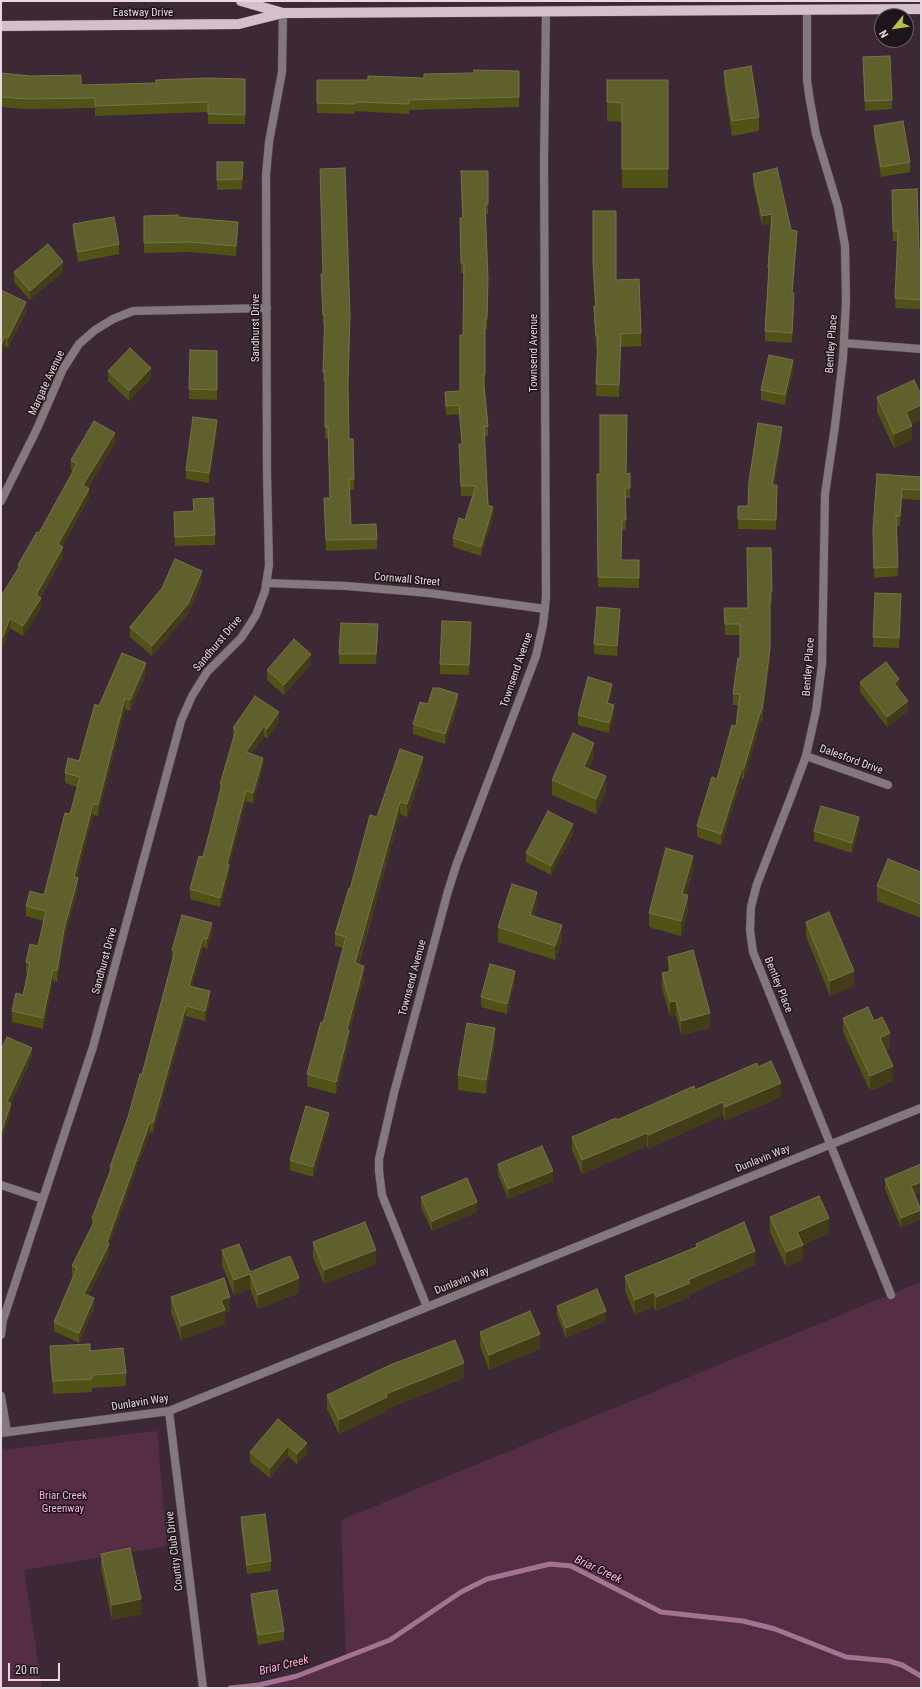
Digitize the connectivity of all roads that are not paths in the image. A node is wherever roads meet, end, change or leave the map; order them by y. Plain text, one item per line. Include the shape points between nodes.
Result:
1 (241, 1) edge
2 (807, 9) junction
3 (921, 9) edge
4 (546, 12) junction
5 (283, 13) junction
6 (1, 26) edge
7 (267, 308) junction
8 (844, 343) junction
9 (921, 349) edge
10 (1, 501) edge
11 (266, 583) junction
12 (545, 609) junction
13 (806, 756) junction
14 (888, 786) dead end
15 (921, 1108) edge
16 (830, 1144) junction
17 (1, 1185) edge
18 (43, 1199) junction
19 (891, 1295) dead end
20 (427, 1307) junction
21 (1, 1335) edge
22 (1, 1396) edge
23 (169, 1411) junction
24 (4, 1432) edge
25 (203, 1688) edge

1 - 5 main road, Eastway Drive
2 - 3 main road, Eastway Drive
2 - 4 main road, Eastway Drive
2 - 8 street, Bentley Place via 809,95 816,134 838,207 845,246
4 - 5 main road, Eastway Drive
4 - 12 street, Townsend Avenue
5 - 6 main road, Eastway Drive via 239,24
5 - 7 street, Sandhurst Drive via 282,72 269,142 266,175
7 - 10 street, Margate Avenue via 133,312 113,319 95,330 79,344 63,369
7 - 11 street, Sandhurst Drive via 269,565
8 - 9 street
8 - 13 street, Bentley Place via 825,494 820,687
11 - 12 street, Cornwall Street via 430,593
11 - 18 street, Sandhurst Drive via 256,615 241,638 207,672 192,696 181,721 93,1047
12 - 20 street, Townsend Avenue via 536,656 448,891 380,1149 382,1195
13 - 14 street, Dalesford Drive
13 - 16 street, Bentley Place via 757,884 751,908 750,930 753,952
15 - 16 street, Dunlavin Way
16 - 19 street, Bentley Place
16 - 20 street, Dunlavin Way
17 - 18 street
18 - 21 street, Sandhurst Drive via 3,1320
20 - 23 street, Dunlavin Way
22 - 24 street
23 - 24 street, Dunlavin Way
23 - 25 street, Country Club Drive

